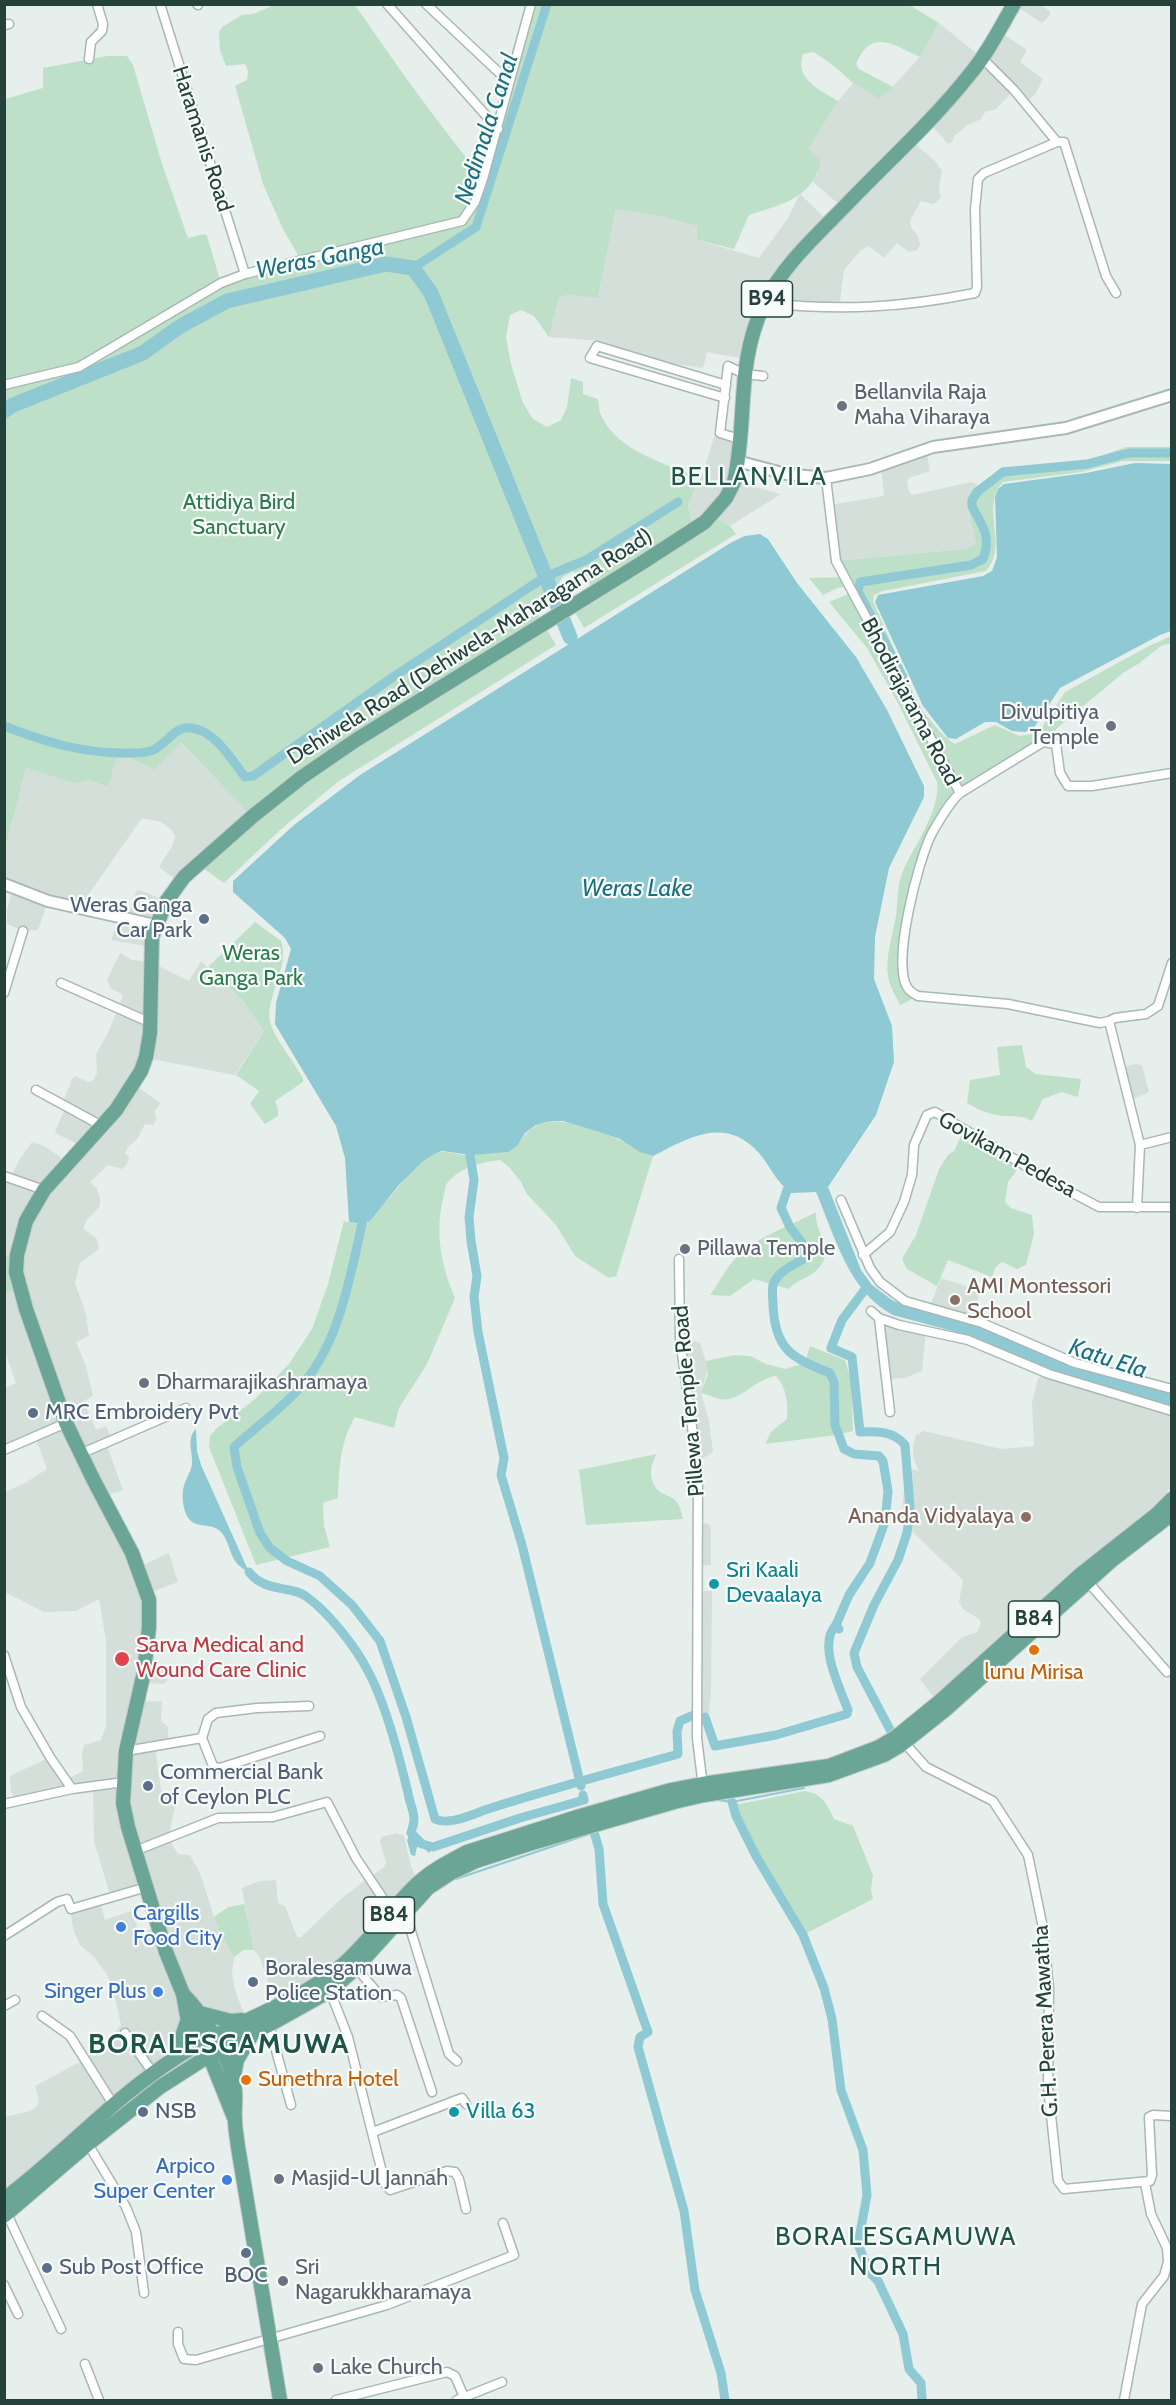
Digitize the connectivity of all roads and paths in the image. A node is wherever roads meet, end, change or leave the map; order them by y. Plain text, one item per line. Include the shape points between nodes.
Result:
1 (97, 4) edge
2 (160, 4) edge
3 (387, 4) edge
4 (426, 4) edge
5 (531, 4) edge
6 (1014, 4) edge
7 (982, 58) junction
8 (89, 59) dead end
9 (508, 82) junction
10 (498, 129) junction
11 (1057, 142) junction
12 (245, 274) junction
13 (1116, 293) dead end
14 (765, 303) junction
15 (744, 374) junction
16 (763, 376) dead end
17 (4, 385) edge
18 (726, 385) junction
19 (1172, 395) edge
20 (725, 398) junction
21 (739, 439) junction
22 (737, 461) junction
23 (826, 478) junction
24 (1172, 772) edge
25 (960, 793) junction
26 (4, 884) edge
27 (155, 925) junction
28 (23, 931) dead end
29 (1172, 963) edge
30 (61, 983) dead end
31 (4, 993) edge
32 (1109, 1021) junction
33 (151, 1023) junction
34 (36, 1090) dead end
35 (102, 1126) junction
36 (1172, 1137) edge
37 (1140, 1145) junction
38 (4, 1176) edge
39 (44, 1190) junction
40 (841, 1200) dead end
41 (1172, 1207) edge
42 (1137, 1208) junction
43 (863, 1255) junction
44 (679, 1258) dead end
45 (871, 1311) dead end
46 (879, 1318) junction
47 (1172, 1389) edge
48 (186, 1408) dead end
49 (1172, 1411) edge
50 (890, 1412) dead end
51 (66, 1423) junction
52 (4, 1450) edge
53 (80, 1454) junction
54 (1172, 1499) edge
55 (1172, 1514) edge
56 (1088, 1582) junction
57 (1053, 1608) junction
58 (4, 1656) edge
59 (1167, 1672) dead end
60 (309, 1706) dead end
61 (320, 1736) dead end
62 (202, 1738) junction
63 (900, 1740) junction
64 (126, 1751) junction
65 (124, 1782) junction
66 (702, 1784) junction
67 (72, 1789) junction
68 (4, 1804) edge
69 (135, 1851) junction
70 (147, 1887) junction
71 (399, 1912) junction
72 (4, 1936) edge
73 (352, 1964) junction
74 (330, 1991) junction
75 (15, 2000) dead end
76 (4, 2006) edge
77 (42, 2016) dead end
78 (194, 2016) junction
79 (246, 2019) junction
80 (269, 2025) junction
81 (125, 2032) dead end
82 (253, 2033) junction
83 (207, 2038) junction
84 (215, 2052) junction
85 (174, 2059) junction
86 (457, 2061) dead end
87 (187, 2069) junction
88 (153, 2073) junction
89 (227, 2084) junction
90 (432, 2092) dead end
91 (113, 2104) junction
92 (466, 2104) dead end
93 (291, 2105) dead end
94 (1172, 2116) edge
95 (373, 2132) junction
96 (88, 2144) junction
97 (1145, 2183) junction
98 (4, 2199) edge
99 (466, 2209) dead end
100 (5, 2214) edge
101 (503, 2223) dead end
102 (4, 2285) edge
103 (144, 2293) dead end
104 (18, 2314) dead end
105 (61, 2329) dead end
106 (178, 2332) dead end
107 (270, 2337) junction
108 (85, 2364) dead end
109 (502, 2382) dead end
110 (460, 2399) edge
111 (99, 2400) edge
112 (280, 2400) edge
113 (336, 2400) edge
114 (1124, 2400) edge

1 - 8 street via 102,31 91,42
2 - 12 street, Haramanis Road
3 - 10 street
4 - 9 street
5 - 9 street
6 - 7 main road, Dehiwela Road (Dehiwela-Maharagama Road) / B94
7 - 11 street
7 - 14 main road, Dehiwela Road (Dehiwela-Maharagama Road) / B94 via 950,98 784,269
9 - 10 street
10 - 12 street via 475,202 462,221
11 - 13 street via 1064,142 1068,148 1106,276
11 - 14 street via 978,178 975,292 928,302 857,309
12 - 17 street via 221,283 80,367
14 - 15 main road, Dehiwela Road (Dehiwela-Maharagama Road) / B94 via 748,349
15 - 16 street
15 - 18 street via 728,366
15 - 21 main road, Dehiwela Road (Dehiwela-Maharagama Road) / B94
18 - 20 street
18 - 20 street via 597,346 590,358
19 - 23 street via 1066,428 933,447 870,469
20 - 21 street via 720,433
21 - 22 main road, Dehiwela Road (Dehiwela-Maharagama Road) / B94
22 - 23 street via 786,474
22 - 27 main road, Dehiwela Road (Dehiwela-Maharagama Road) / B94 via 726,498 705,522 397,713 302,777 197,864 172,892
23 - 25 street, Bhodirajarama Road via 836,561
24 - 25 street via 1092,786 1068,786 1060,773 1056,744 1043,742
25 - 32 street, Bhodirajarama Road via 931,836 916,877 903,953 907,987 918,996 1008,1004 1100,1023
26 - 27 street via 48,901
27 - 33 main road, Dehiwela Road (Dehiwela-Maharagama Road) / B94 via 151,947
28 - 31 street
29 - 32 street, Bhodirajarama Road via 1158,1006 1146,1014
30 - 33 street
32 - 37 street
33 - 35 main road, Dehiwela Road (Dehiwela-Maharagama Road) / B94 via 141,1071
34 - 35 street
35 - 39 main road, Dehiwela Road (Dehiwela-Maharagama Road) / B94
36 - 37 street
37 - 42 street
38 - 39 street
39 - 51 main road, Dehiwela Road (Dehiwela-Maharagama Road) / B94 via 26,1221 16,1272
40 - 43 street
41 - 42 street, Govikam Pedesa
42 - 43 street, Govikam Pedesa via 1099,1207 935,1112 927,1115 914,1145 908,1190 890,1232
43 - 47 street via 880,1282 905,1301 982,1323 1075,1363
44 - 66 street, Pillewa Temple Road via 680,1339 698,1471 697,1738
45 - 46 street
46 - 49 street via 968,1340 1075,1383
46 - 50 street
48 - 53 street
51 - 52 street
51 - 53 main road, Dehiwela Road (Dehiwela-Maharagama Road) / B94
53 - 64 main road, Dehiwela Road (Dehiwela-Maharagama Road) / B94 via 132,1553 149,1600 144,1672
54 - 57 main road, B84 via 1081,1574
55 - 56 main road, B84
56 - 57 main road, B84
56 - 59 street
57 - 63 main road, B84
58 - 67 street via 21,1707
60 - 62 street via 216,1713 208,1719
61 - 62 street via 220,1768 213,1766
62 - 64 street
63 - 66 main road, B84 via 882,1751 828,1766
63 - 97 street, G.H. Perera Mawatha via 926,1767 993,1801 1028,1855 1043,1928 1049,1989 1048,2087 1058,2181 1064,2189
64 - 65 main road, Dehiwela Road (Dehiwela-Maharagama Road) / B94
65 - 67 street
65 - 69 main road, Dehiwela Road (Dehiwela-Maharagama Road) / B94 via 123,1803
66 - 71 main road, B84 via 606,1808 468,1852 418,1883
67 - 68 street
69 - 70 main road, Dehiwela Road (Dehiwela-Maharagama Road) / B94
69 - 71 street via 218,1818 273,1817 327,1802 356,1858
70 - 72 street via 71,1909 67,1899 57,1902
70 - 78 main road, Dehiwela Road (Dehiwela-Maharagama Road) / B94 via 166,1952
71 - 73 main road, B84
71 - 86 street via 449,2054
73 - 74 main road, B84
73 - 79 main road, B84
73 - 90 street via 381,1997 401,1998
74 - 80 main road, B84
74 - 95 street via 348,2037
75 - 76 street
77 - 91 street via 70,2036
78 - 79 main road
78 - 83 main road, Dehiwela Road (Dehiwela-Maharagama Road) / B94
78 - 85 main road
79 - 83 main road, B84
80 - 82 main road, B84
80 - 93 street
81 - 88 street
82 - 84 main road, B84
82 - 89 main road
83 - 84 main road, B94
83 - 85 main road, B84
84 - 87 main road, B84
84 - 89 main road, B94
85 - 88 main road, B84
87 - 89 main road
87 - 96 main road, B84
88 - 91 main road, B84
89 - 107 main road, B94 via 235,2091 235,2120
91 - 98 main road, B84
92 - 95 street via 462,2098
94 - 97 street via 1149,2117 1152,2175
95 - 99 street via 385,2184 390,2190 447,2171 455,2172
96 - 100 main road, B84
96 - 103 street via 126,2206 136,2232
97 - 114 street via 1168,2262 1164,2276 1142,2304
100 - 105 street
101 - 107 street via 514,2255 387,2305
102 - 104 street
106 - 107 street via 184,2359 196,2360
107 - 112 main road, B94
108 - 111 street
109 - 110 street
110 - 113 street via 455,2376 447,2372

